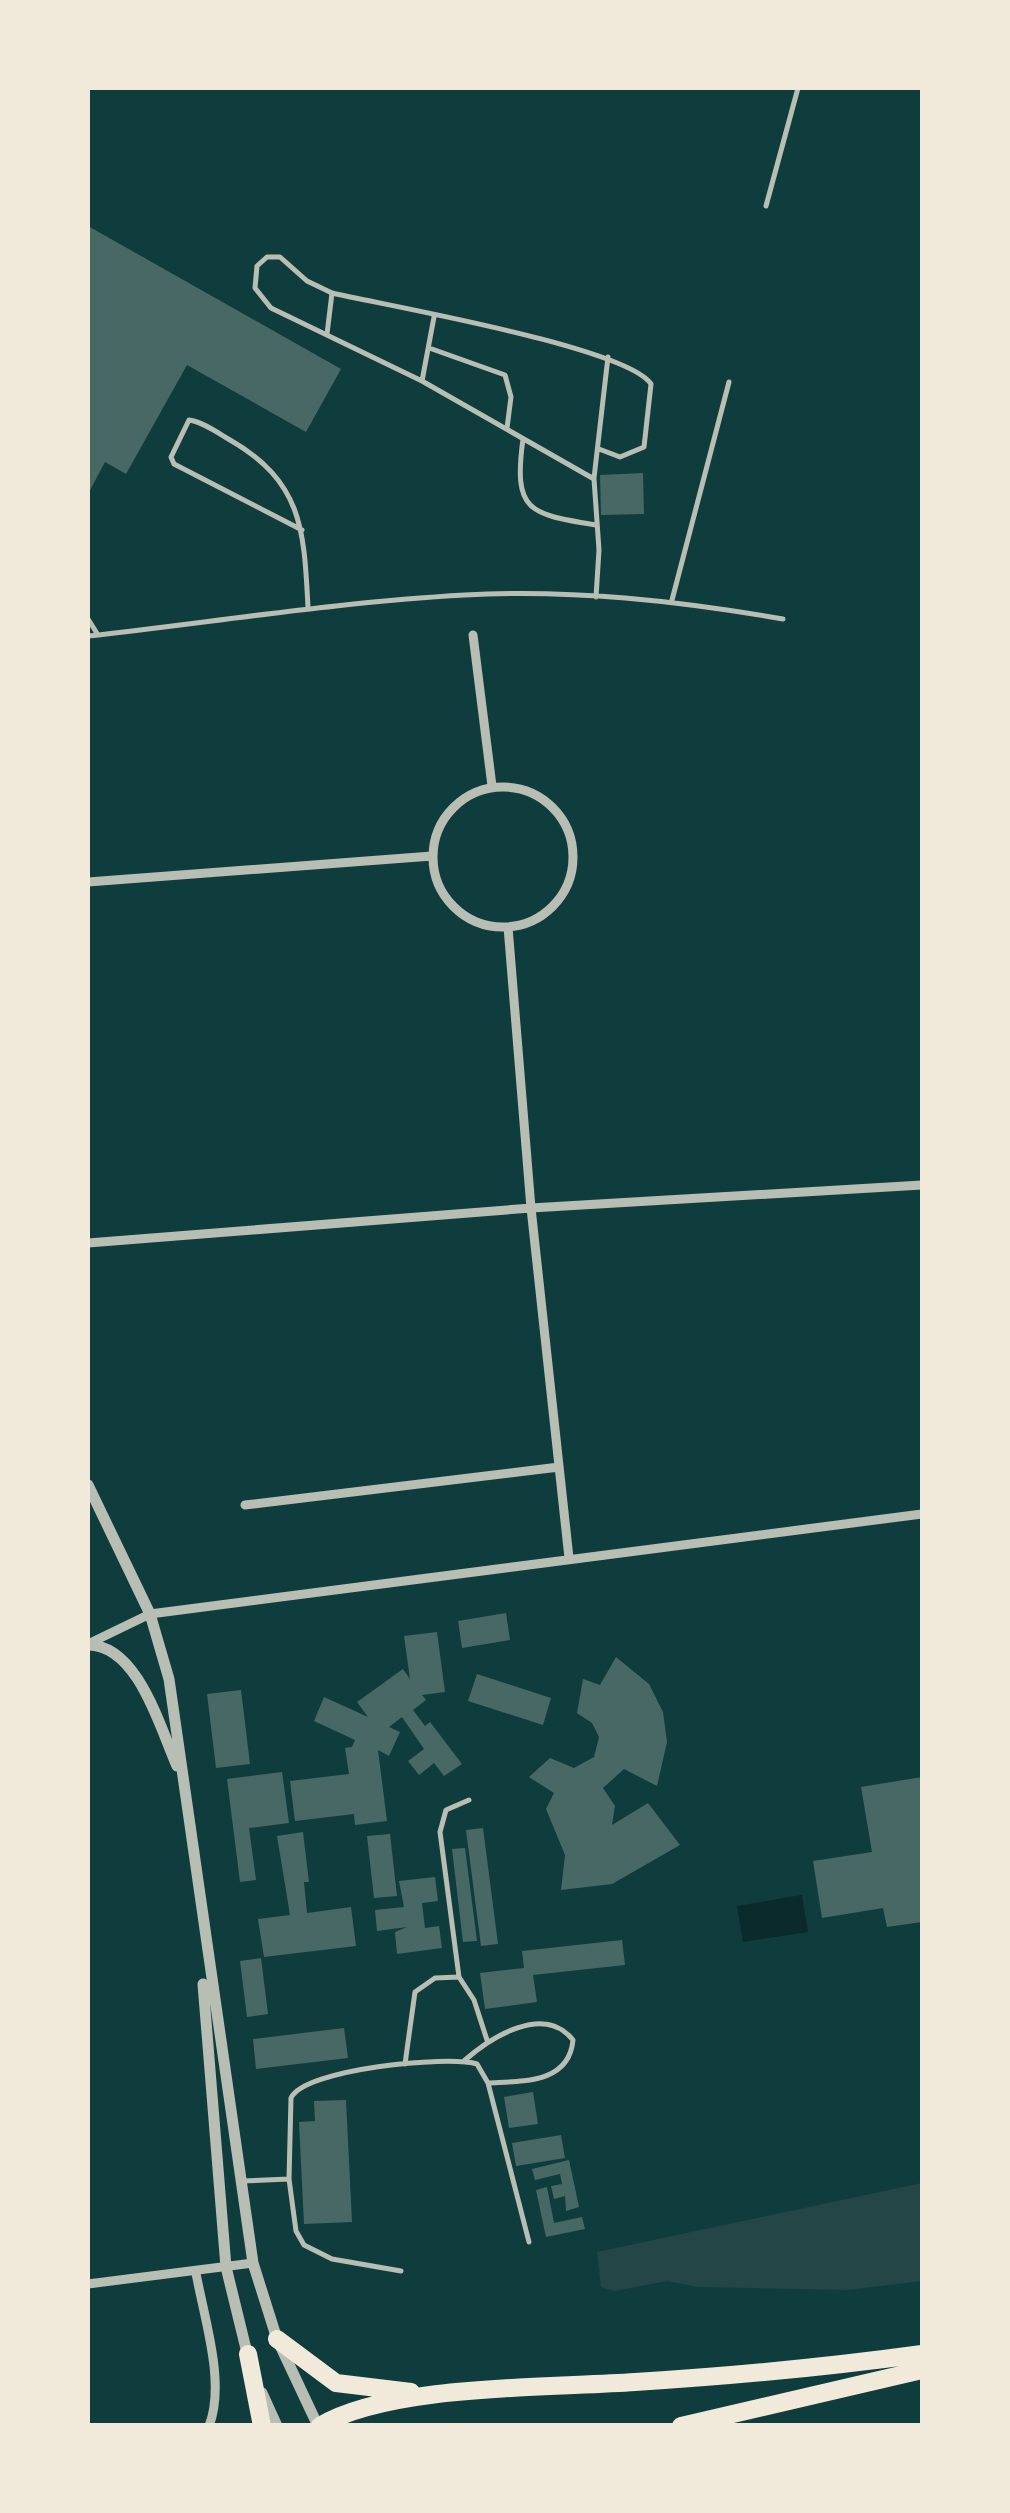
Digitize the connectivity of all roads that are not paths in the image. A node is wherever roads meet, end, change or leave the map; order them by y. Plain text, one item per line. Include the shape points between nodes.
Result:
1 (798, 88) edge
2 (766, 206) dead end
3 (332, 294) junction
4 (434, 317) junction
5 (327, 334) junction
6 (432, 350) junction
7 (608, 357) junction
8 (422, 381) junction
9 (729, 382) dead end
10 (506, 430) junction
11 (523, 439) junction
12 (599, 449) junction
13 (594, 479) junction
14 (597, 525) junction
15 (302, 530) junction
16 (596, 597) junction
17 (672, 600) junction
18 (308, 607) junction
19 (88, 619) edge
20 (783, 619) dead end
21 (98, 635) junction
22 (473, 635) dead end
23 (88, 636) edge
24 (492, 786) junction
25 (432, 856) junction
26 (88, 882) edge
27 (508, 927) junction
28 (922, 1185) edge
29 (531, 1208) junction
30 (88, 1242) edge
31 (559, 1467) junction
32 (88, 1485) edge
33 (245, 1505) dead end
34 (922, 1514) edge
35 (569, 1558) junction
36 (150, 1614) junction
37 (88, 1645) edge
38 (184, 1779) junction
39 (470, 1800) dead end
40 (196, 1882) junction
41 (459, 1977) junction
42 (487, 2041) junction
43 (465, 2060) junction
44 (405, 2064) junction
45 (488, 2082) junction
46 (226, 2095) junction
47 (214, 2122) junction
48 (289, 2179) junction
49 (239, 2182) junction
50 (529, 2242) dead end
51 (253, 2263) junction
52 (226, 2268) junction
53 (401, 2270) dead end
54 (196, 2274) junction
55 (88, 2284) edge
56 (277, 2339) junction
57 (248, 2354) junction
58 (922, 2354) edge
59 (922, 2370) edge
60 (459, 2394) junction
61 (209, 2426) edge
62 (262, 2426) edge
63 (277, 2426) edge
64 (320, 2426) edge
65 (682, 2426) edge

1 - 2 lane
3 - 4 lane
3 - 5 lane
3 - 5 lane via 280,257 261,261 254,273 255,288 271,308
4 - 6 lane
4 - 7 lane
5 - 8 lane
6 - 8 lane
6 - 10 lane via 505,375 511,396
7 - 12 lane
7 - 12 lane via 646,377 652,395 644,447 620,456
8 - 10 lane
9 - 17 lane
10 - 11 lane
11 - 13 lane
11 - 14 lane via 518,478 530,507 547,517
12 - 13 lane
13 - 14 lane
14 - 16 lane
15 - 15 lane via 286,488 268,466 189,420 171,457 174,464
15 - 18 lane
16 - 17 lane
16 - 18 lane via 469,595
17 - 20 lane
18 - 21 lane
19 - 21 lane
21 - 23 lane
22 - 24 street
24 - 25 street via 462,799 440,824
24 - 27 street via 537,794 567,828 573,849 564,893 530,922
25 - 26 street
25 - 27 street via 438,885 454,908 480,924
27 - 29 street
28 - 29 street
29 - 30 street
29 - 31 street
31 - 33 street
31 - 35 street
32 - 36 street
34 - 35 street
35 - 36 street
36 - 37 street
36 - 38 street via 169,1680
37 - 38 street via 120,1657 136,1678
38 - 40 street
39 - 41 lane via 446,1810 440,1832
40 - 46 street
40 - 47 street
41 - 42 lane
41 - 44 lane via 435,1978 414,1992
42 - 43 lane
42 - 45 lane via 518,2027 551,2026 570,2035 573,2045 554,2073
43 - 44 lane
43 - 45 lane via 478,2064
44 - 48 lane via 326,2077 293,2092
45 - 50 lane
46 - 47 street via 216,2100
46 - 49 street
47 - 52 street
48 - 49 lane
48 - 53 lane via 304,2245 332,2259
49 - 51 street
51 - 52 street
51 - 56 street
52 - 54 street
52 - 57 street
54 - 55 street
54 - 61 street via 211,2362 215,2412
56 - 60 highway via 336,2383
56 - 64 street
57 - 62 highway
57 - 63 street
58 - 60 highway via 784,2372
59 - 65 highway
60 - 64 highway via 369,2407

